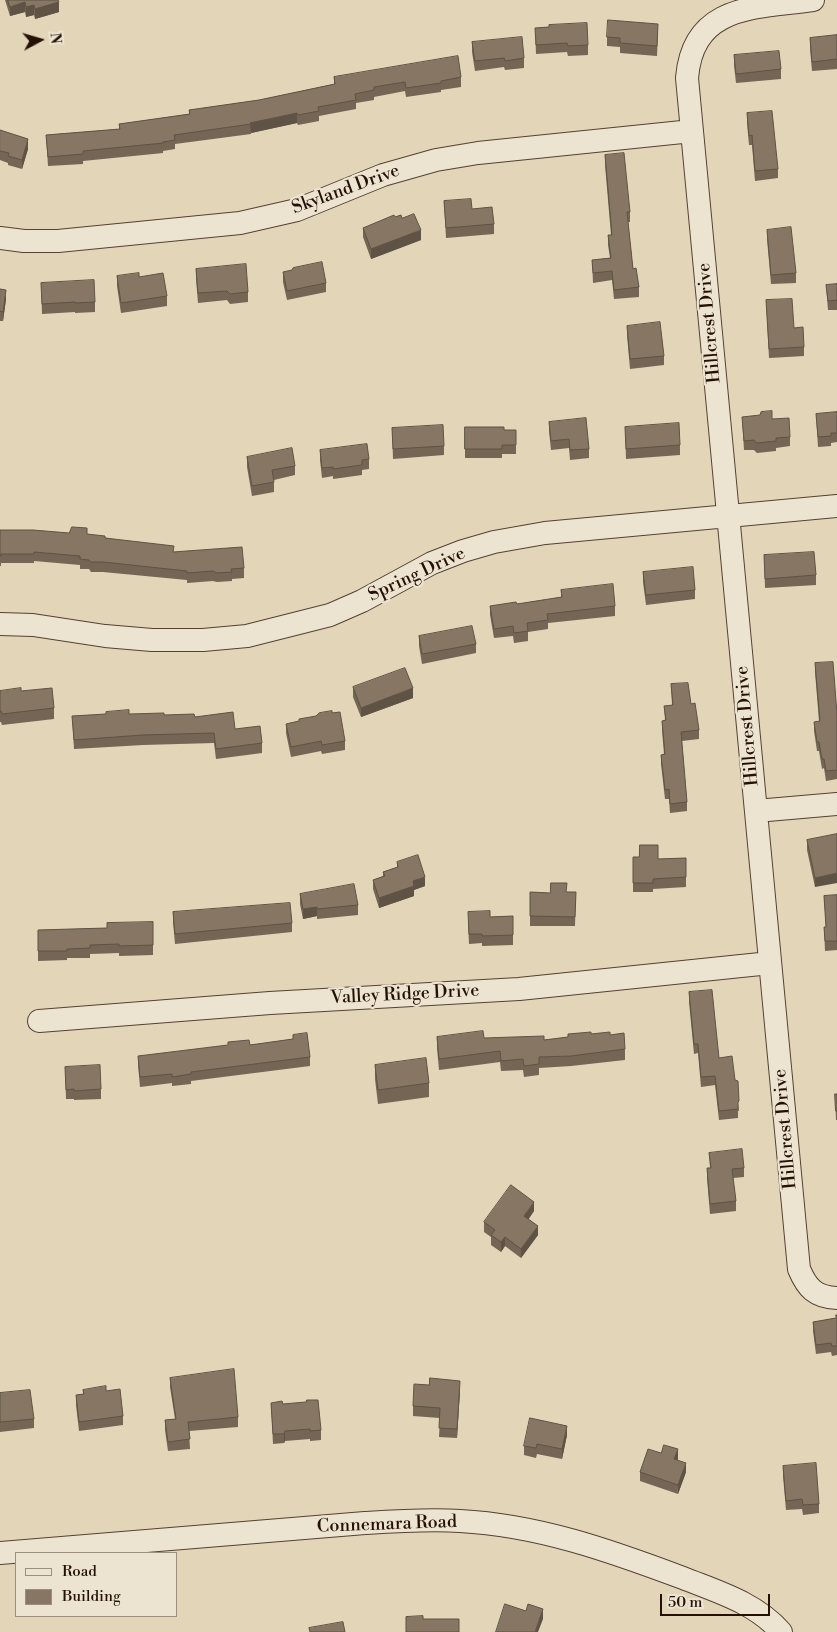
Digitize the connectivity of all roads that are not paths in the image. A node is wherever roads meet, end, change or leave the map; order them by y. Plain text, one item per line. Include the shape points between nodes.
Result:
1 (814, 0) edge
2 (692, 131) junction
3 (0, 238) edge
4 (837, 506) edge
5 (728, 516) junction
6 (0, 624) edge
7 (837, 804) edge
8 (756, 811) junction
9 (770, 963) junction
10 (39, 1021) dead end
11 (837, 1298) edge
12 (0, 1553) edge
13 (781, 1632) edge

1 - 2 street, Hillcrest Drive via 729,14 716,21 698,39 688,62
2 - 3 street, Skyland Drive via 436,160 383,174 297,210 240,223 58,241
2 - 5 street, Hillcrest Drive
4 - 5 street, Spring Drive
5 - 6 street, Spring Drive via 545,533 494,542 432,563 330,615 247,636 152,640
5 - 8 street, Hillcrest Drive
7 - 8 street
8 - 9 street, Hillcrest Drive
9 - 10 street, Valley Ridge Drive via 520,989 270,1003
9 - 11 street, Hillcrest Drive via 799,1269 805,1284 818,1294
12 - 13 street, Connemara Road via 366,1523 461,1521 516,1527 635,1560 742,1600

